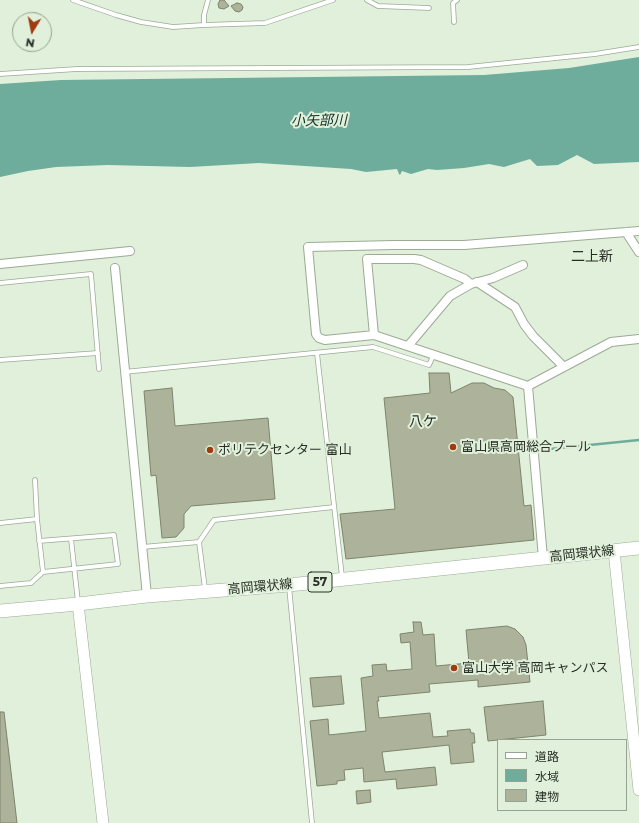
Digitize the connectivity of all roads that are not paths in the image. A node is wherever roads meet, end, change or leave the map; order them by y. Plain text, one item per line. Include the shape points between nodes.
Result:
1 (73, 0) edge
2 (208, 0) edge
3 (333, 0) edge
4 (367, 0) edge
5 (453, 1) edge
6 (429, 8) dead end
7 (454, 22) dead end
8 (204, 26) junction
9 (639, 46) edge
10 (0, 74) edge
11 (639, 231) edge
12 (626, 232) junction
13 (130, 251) dead end
14 (639, 252) edge
15 (0, 264) edge
16 (523, 265) dead end
17 (115, 268) dead end
18 (0, 283) edge
19 (474, 283) junction
20 (374, 335) junction
21 (639, 339) edge
22 (408, 346) junction
23 (98, 353) junction
24 (317, 353) junction
25 (434, 354) junction
26 (0, 360) edge
27 (564, 367) junction
28 (99, 369) dead end
29 (124, 372) junction
30 (528, 386) junction
31 (35, 480) dead end
32 (334, 506) junction
33 (37, 519) junction
34 (0, 523) edge
35 (71, 538) junction
36 (40, 541) junction
37 (199, 542) junction
38 (142, 547) junction
39 (639, 548) edge
40 (614, 551) junction
41 (543, 558) junction
42 (74, 569) junction
43 (44, 572) junction
44 (342, 579) junction
45 (289, 585) junction
46 (0, 586) edge
47 (205, 592) junction
48 (147, 596) junction
49 (78, 604) junction
50 (0, 611) edge
51 (637, 748) edge
52 (639, 790) edge
53 (103, 823) edge
54 (312, 823) edge

1 - 8 lane via 140,22 173,27
2 - 8 lane
3 - 8 lane via 265,23
4 - 6 lane via 378,6
5 - 7 lane
9 - 10 lane via 595,54 468,67 77,69
11 - 12 street
12 - 14 street
12 - 20 street via 464,245 308,247 316,334 319,338 325,340
13 - 15 street
16 - 19 street
17 - 29 street
18 - 23 lane via 91,274
19 - 20 street via 421,260 367,259
19 - 22 street via 450,296
19 - 27 street via 515,307 533,336
20 - 22 street
21 - 27 street via 612,342
22 - 25 street
23 - 26 lane
23 - 28 lane
24 - 25 lane via 373,347 429,365
24 - 29 lane
24 - 32 lane
25 - 30 street
27 - 30 street
29 - 38 street
30 - 41 street
31 - 33 lane
32 - 37 lane via 214,520
32 - 44 lane
33 - 34 lane
33 - 36 lane
35 - 36 lane
35 - 42 lane
35 - 42 lane via 114,535 118,564
36 - 43 lane
37 - 38 lane
37 - 47 lane
38 - 48 street
39 - 40 main road, 高岡環状線 / 57
40 - 41 main road, 高岡環状線 / 57
40 - 51 street
41 - 44 main road, 高岡環状線 / 57
42 - 43 lane
42 - 49 lane
43 - 46 lane via 31,583
44 - 45 main road, 高岡環状線 / 57
45 - 47 main road, 高岡環状線 / 57
45 - 54 lane
47 - 48 main road, 高岡環状線 / 57
48 - 49 main road, 高岡環状線 / 57
49 - 50 main road, 高岡環状線 / 57
49 - 53 street
51 - 52 street

